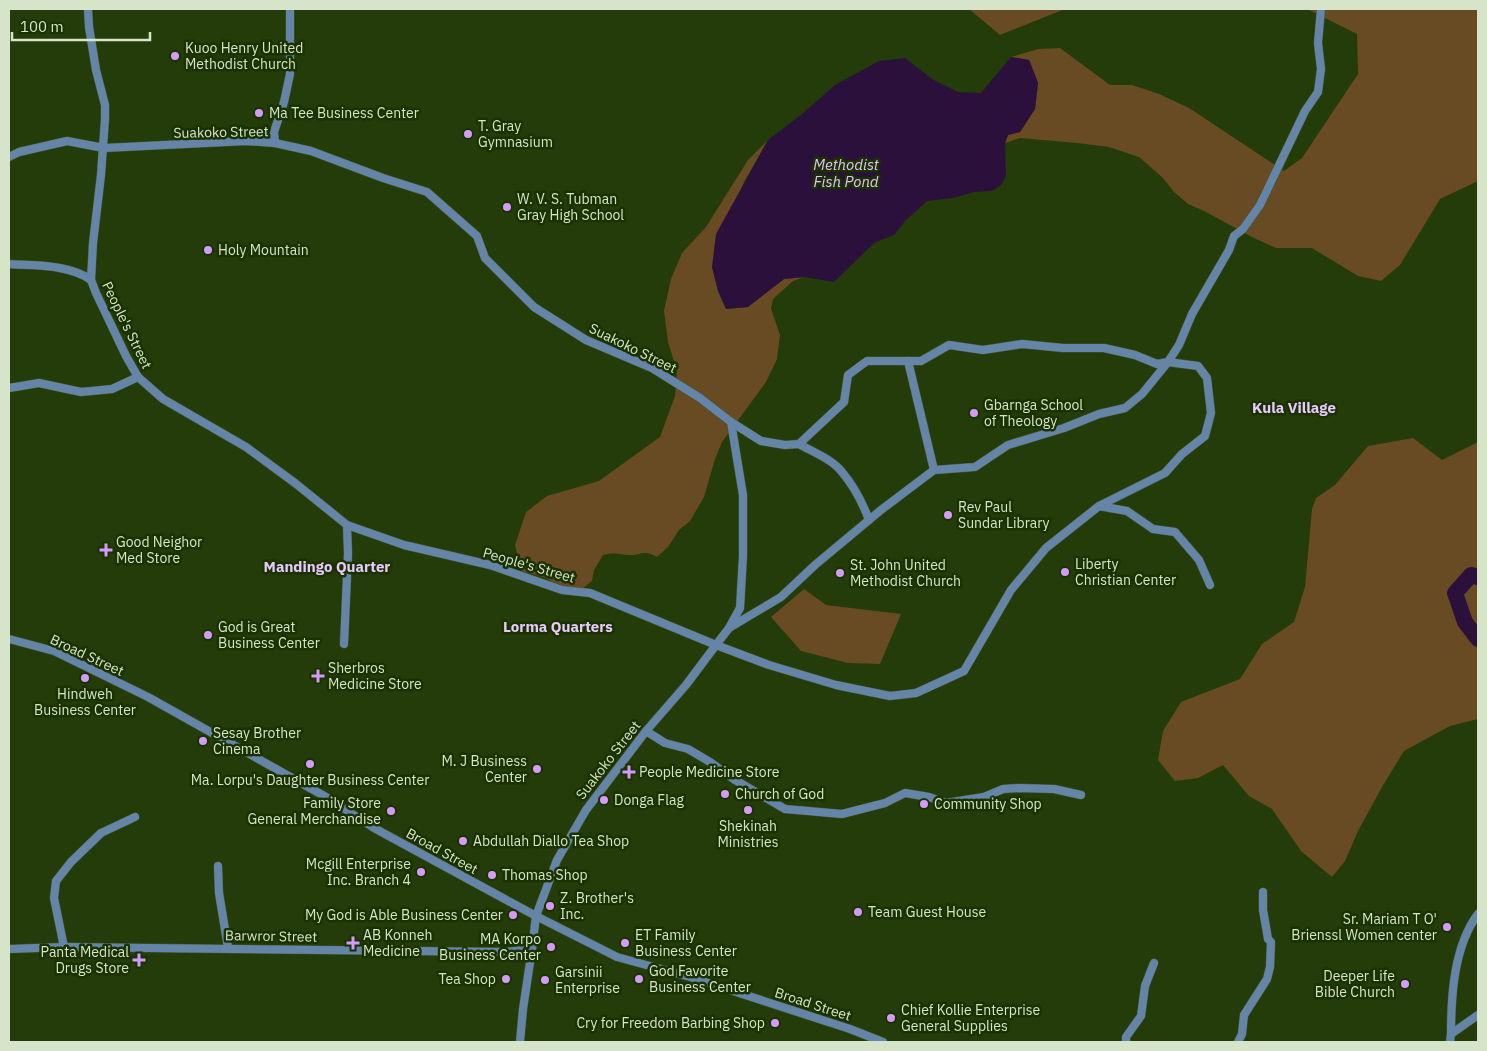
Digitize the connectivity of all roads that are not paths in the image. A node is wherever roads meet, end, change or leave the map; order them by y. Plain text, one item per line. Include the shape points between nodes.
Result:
1 (88, 9) edge
2 (290, 9) edge
3 (1321, 9) edge
4 (275, 143) junction
5 (104, 148) junction
6 (9, 157) edge
7 (9, 264) edge
8 (92, 280) junction
9 (908, 361) junction
10 (1168, 362) junction
11 (138, 377) junction
12 (9, 388) edge
13 (731, 422) junction
14 (799, 444) junction
15 (934, 470) junction
16 (1099, 506) junction
17 (869, 520) junction
18 (347, 525) junction
19 (1210, 585) dead end
20 (729, 628) junction
21 (9, 639) edge
22 (344, 644) dead end
23 (716, 645) junction
24 (646, 731) junction
25 (1081, 795) dead end
26 (135, 817) dead end
27 (218, 866) dead end
28 (1263, 892) dead end
29 (1478, 914) edge
30 (536, 916) junction
31 (64, 947) junction
32 (228, 948) junction
33 (9, 949) edge
34 (532, 949) junction
35 (1154, 963) dead end
36 (1478, 1015) edge
37 (1451, 1038) edge
38 (520, 1042) edge
39 (883, 1042) edge
40 (1126, 1042) edge
41 (1238, 1042) edge

1 - 5 street, People's Street via 96,70 105,105
2 - 4 street via 290,74 274,132
3 - 10 street via 1318,92 1305,111 1260,205 1234,236
4 - 5 street, Suakoko Street
4 - 13 street, Suakoko Street via 312,151 427,192 477,236 485,258 534,306 586,340 652,368
5 - 6 street, Suakoko Street via 67,141
5 - 8 street, People's Street
7 - 8 street via 59,268 84,274
8 - 11 street, People's Street
9 - 10 street, People's Street via 921,361 949,345 984,350 1022,344 1104,348 1157,364
9 - 14 street, People's Street via 867,361 848,375 844,402
9 - 15 street
10 - 15 street via 1142,394 1125,408 1008,445 975,467
10 - 16 street, People's Street via 1198,366 1207,378 1211,413 1205,436 1165,473
11 - 12 street via 112,389 81,392 38,383
11 - 18 street, People's Street via 163,399 246,447
13 - 14 street via 761,441
13 - 20 street, Suakoko Street via 743,495 740,608
14 - 17 street via 842,471
15 - 17 street
16 - 19 street via 1127,511 1153,529 1175,532 1199,560
16 - 23 street, People's Street via 1046,548 1011,590 964,671 916,693 890,696 836,685
17 - 20 street via 782,597
18 - 22 street
18 - 23 street, People's Street via 404,545 490,565 562,590 590,593
20 - 23 street, Suakoko Street
21 - 30 street, Broad Street via 54,651 148,697 326,797 374,828
23 - 24 street, Suakoko Street
24 - 25 street via 666,743 688,749 785,809 842,814 885,803 905,793 946,803 984,797 1012,788 1054,789
24 - 30 street, Suakoko Street via 586,810 557,860
26 - 31 street via 101,833 56,881 54,898
27 - 32 street
28 - 41 street via 1263,910 1271,942 1270,967 1267,979 1244,1015
29 - 37 street via 1461,953 1453,995
30 - 34 street, Suakoko Street
30 - 39 street, Broad Street via 617,957 700,980
31 - 32 street, Barwror Street
31 - 33 street, Barwror Street
32 - 34 street, Barwror Street via 506,952
34 - 38 street, Suakoko Street
35 - 40 street via 1145,986 1141,1016
36 - 37 street

